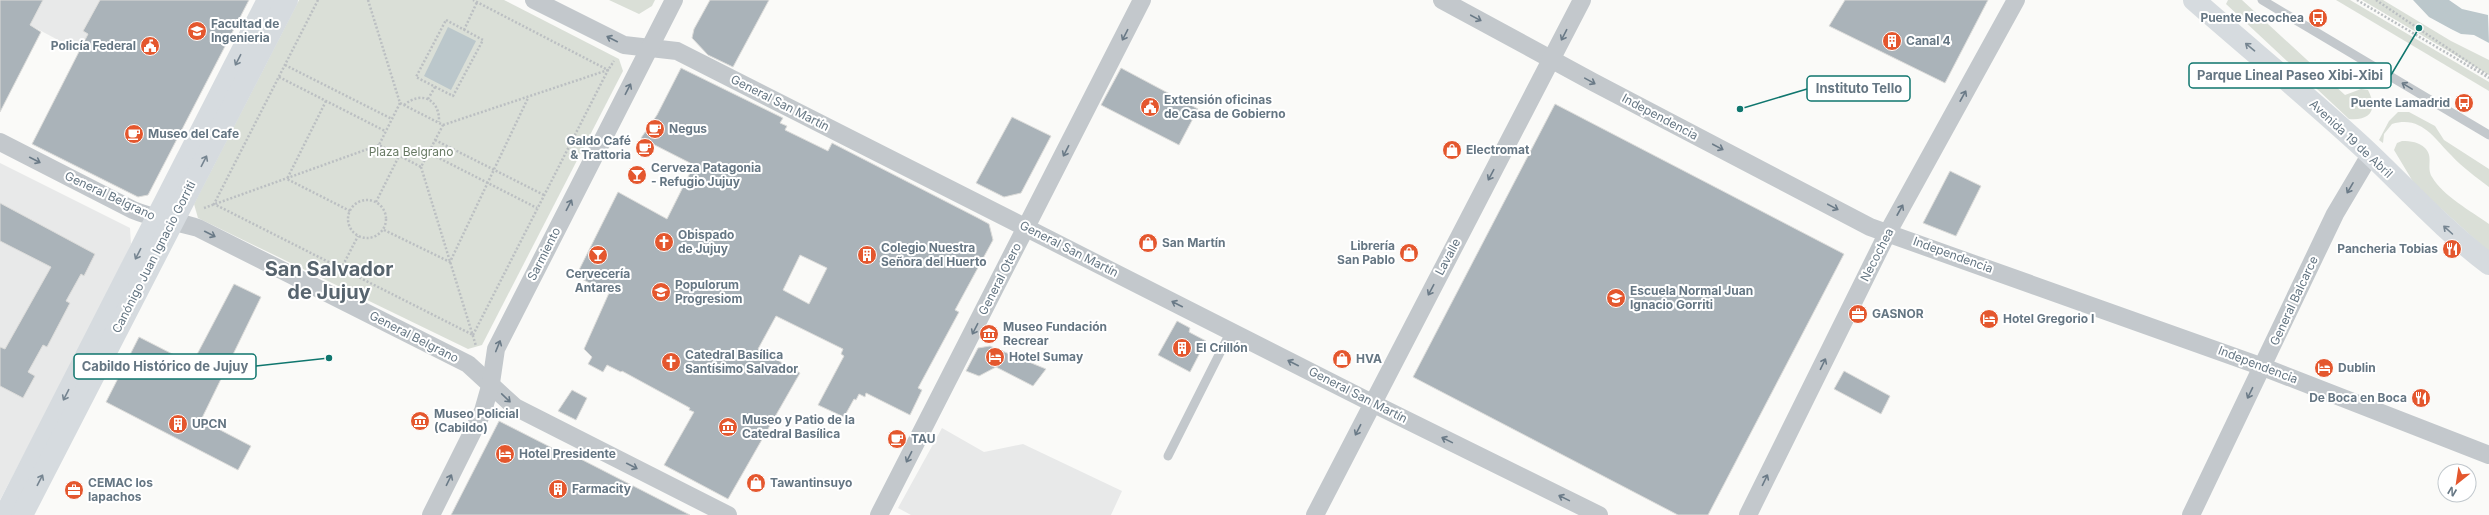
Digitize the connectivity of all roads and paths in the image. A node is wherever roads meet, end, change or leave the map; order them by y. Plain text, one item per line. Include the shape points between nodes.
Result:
1 (268, 0) edge
2 (287, 0) edge
3 (318, 0) edge
4 (368, 0) edge
5 (473, 0) edge
6 (534, 0) edge
7 (674, 0) edge
8 (1142, 0) edge
9 (1442, 0) edge
10 (1582, 0) edge
11 (2016, 0) edge
12 (2194, 0) edge
13 (2262, 0) edge
14 (2357, 0) edge
15 (2376, 0) edge
16 (477, 2) junction
17 (464, 30) junction
18 (624, 45) junction
19 (649, 48) junction
20 (1551, 59) junction
21 (285, 65) junction
22 (608, 70) junction
23 (279, 77) junction
24 (2489, 77) edge
25 (435, 87) junction
26 (528, 98) junction
27 (428, 99) junction
28 (326, 101) junction
29 (400, 103) junction
30 (404, 105) junction
31 (392, 119) junction
32 (439, 122) junction
33 (443, 125) junction
34 (386, 131) junction
35 (2489, 135) edge
36 (435, 140) junction
37 (0, 142) edge
38 (379, 145) junction
39 (429, 153) junction
40 (2370, 154) junction
41 (399, 156) junction
42 (421, 167) junction
43 (494, 170) junction
44 (288, 179) junction
45 (488, 183) junction
46 (544, 195) junction
47 (376, 202) junction
48 (214, 204) junction
49 (537, 208) junction
50 (350, 211) junction
51 (170, 215) junction
52 (1027, 228) junction
53 (384, 230) junction
54 (1888, 232) junction
55 (358, 236) junction
56 (450, 262) junction
57 (2489, 264) edge
58 (341, 268) junction
59 (1231, 331) junction
60 (473, 335) junction
61 (2263, 367) junction
62 (491, 383) junction
63 (1372, 403) junction
64 (2489, 455) edge
65 (1168, 456) dead end
66 (5, 515) edge
67 (22, 515) edge
68 (431, 515) edge
69 (728, 515) edge
70 (879, 515) edge
71 (1314, 515) edge
72 (1599, 515) edge
73 (1748, 515) edge
74 (2191, 515) edge

1 -> 51 main road, Canónigo Juan Ignacio Gorriti
51 -> 2 main road, Canónigo Juan Ignacio Gorriti
3 - 21 path
4 - 29 path
5 - 16 path
18 -> 6 street, General San Martín
7 - 19 street, Sarmiento
8 -> 52 street, General Otero
9 -> 20 street, Independencia
10 -> 20 street, Lavalle
54 -> 11 street, Necochea
40 -> 12 main road, Avenida 19 de Abril
35 -> 13 lane
14 - 24 path
15 - 24 path
16 - 17 path
16 - 22 path
17 - 25 path via 483,40 453,96
17 - 25 path via 446,20 416,77
18 - 19 street, General San Martín
18 - 22 path
19 - 52 street, General San Martín via 677,51
62 -> 19 street, Sarmiento via 496,349
20 -> 54 street, Independencia via 1870,227
20 -> 63 street, Lavalle
21 - 23 path
21 - 31 path
22 - 26 path
22 - 46 path
23 - 28 path
23 - 48 path
25 - 27 path
26 - 33 path
26 - 43 path
27 - 30 path via 412,98
27 - 32 path via 435,104
28 - 34 path
28 - 44 path
29 - 30 path
29 - 31 path
30 - 32 path
31 - 34 path
32 - 33 path
33 - 36 path
34 - 38 path
36 - 39 path
36 - 43 path
37 -> 51 street, General Belgrano
38 - 41 path
38 - 44 path
39 - 42 path
39 - 45 path
57 -> 40 main road, Avenida 19 de Abril via 2416,202
40 -> 61 street, General Balcarce via 2335,214
41 - 42 path
41 - 47 path
42 - 56 path
43 - 45 path
43 - 46 path
44 - 48 path
44 - 50 path
45 - 49 path
45 - 56 path
46 - 49 path
47 - 50 path via 360,201
47 - 53 path via 386,217
48 - 51 path
48 - 58 path
49 - 60 path
50 - 55 path via 349,223
51 -> 62 street, General Belgrano via 468,364
51 -> 66 main road, Canónigo Juan Ignacio Gorriti
67 -> 51 main road, Canónigo Juan Ignacio Gorriti
59 -> 52 street, General San Martín
52 -> 70 street, General Otero
53 - 55 path via 370,238
53 - 56 path
54 - 61 street, Independencia
73 -> 54 street, Necochea
55 - 58 path
56 - 60 path
58 - 60 path
63 -> 59 street, General San Martín
59 - 65 lane
61 - 64 street, Independencia
61 -> 74 street, General Balcarce
68 -> 62 street, Sarmiento via 483,411
62 -> 69 street, General Belgrano via 516,407
63 -> 71 street, Lavalle
72 -> 63 street, General San Martín

